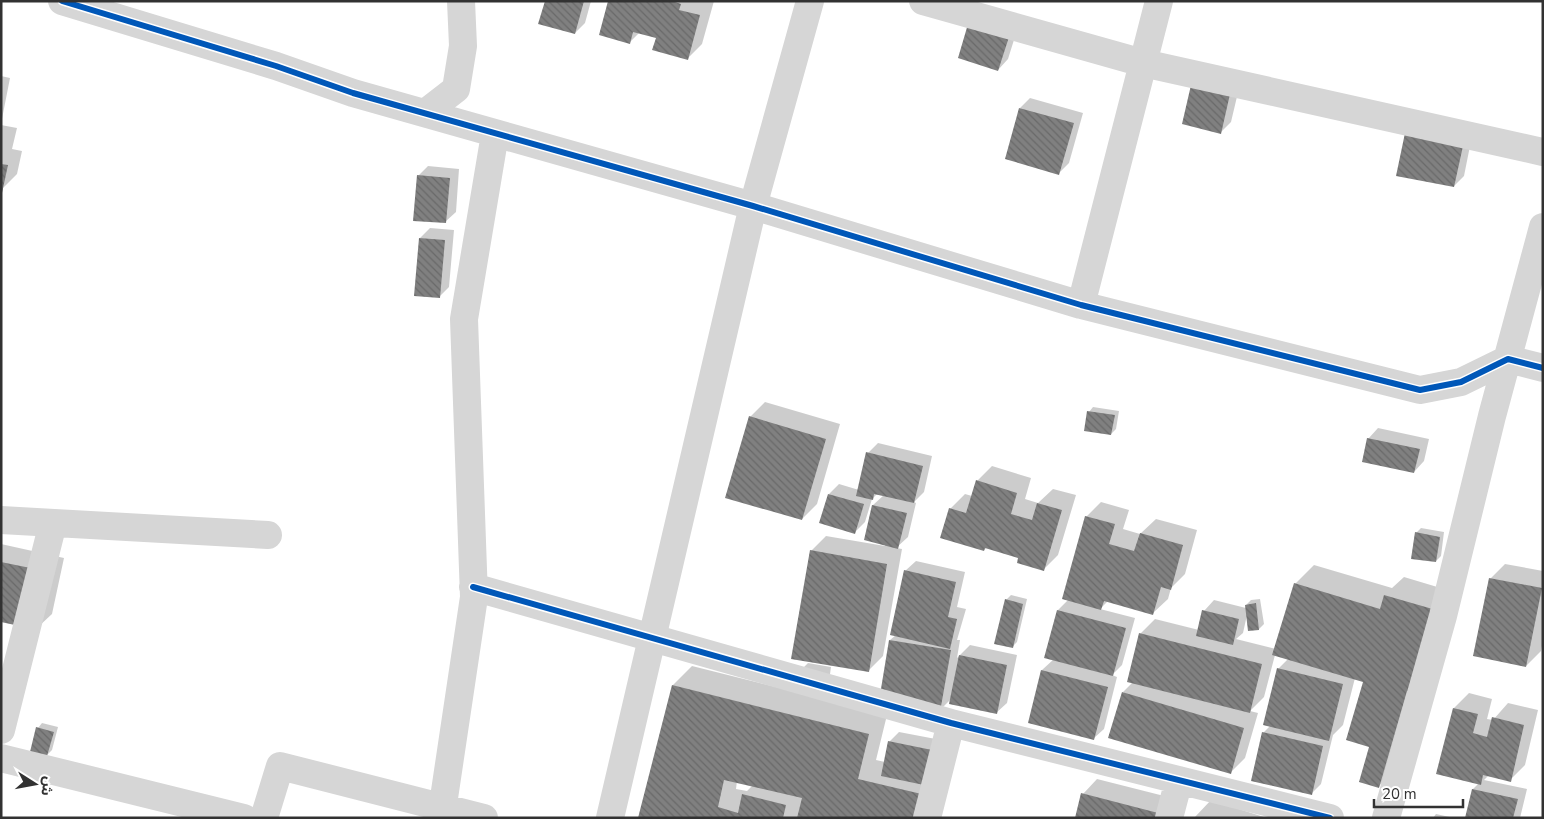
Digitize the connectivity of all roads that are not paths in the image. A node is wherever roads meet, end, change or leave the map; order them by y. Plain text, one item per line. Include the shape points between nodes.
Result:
1 (62, 1) edge
2 (461, 1) edge
3 (810, 1) edge
4 (923, 1) edge
5 (1159, 1) edge
6 (1143, 63) junction
7 (425, 113) junction
8 (495, 134) junction
9 (1543, 152) edge
10 (753, 206) junction
11 (1543, 228) edge
12 (1081, 305) junction
13 (1508, 359) junction
14 (1543, 368) edge
15 (1, 520) edge
16 (54, 523) junction
17 (268, 535) dead end
18 (473, 588) junction
19 (652, 637) junction
20 (951, 723) junction
21 (1, 730) edge
22 (1, 758) edge
23 (1179, 780) junction
24 (442, 813) edge
25 (244, 818) edge
26 (264, 818) edge
27 (484, 818) edge
28 (610, 818) edge
29 (927, 818) edge
30 (1169, 818) edge
31 (1330, 818) edge
32 (1386, 818) edge

1 - 7 street
2 - 7 street via 463,46 456,90
3 - 10 street
4 - 6 street
5 - 6 street
6 - 9 street
6 - 12 street
7 - 8 street
8 - 10 street
8 - 18 street via 464,318
10 - 12 street
10 - 19 street
11 - 13 street
12 - 13 street via 1420,390 1461,382
13 - 14 street
13 - 32 street via 1444,616
15 - 16 street
16 - 17 street
16 - 21 street
18 - 19 street
18 - 24 street
19 - 20 street
19 - 28 street
20 - 23 street
20 - 29 street
22 - 25 street
23 - 30 street
23 - 31 street
24 - 26 street via 280,766
24 - 27 street

